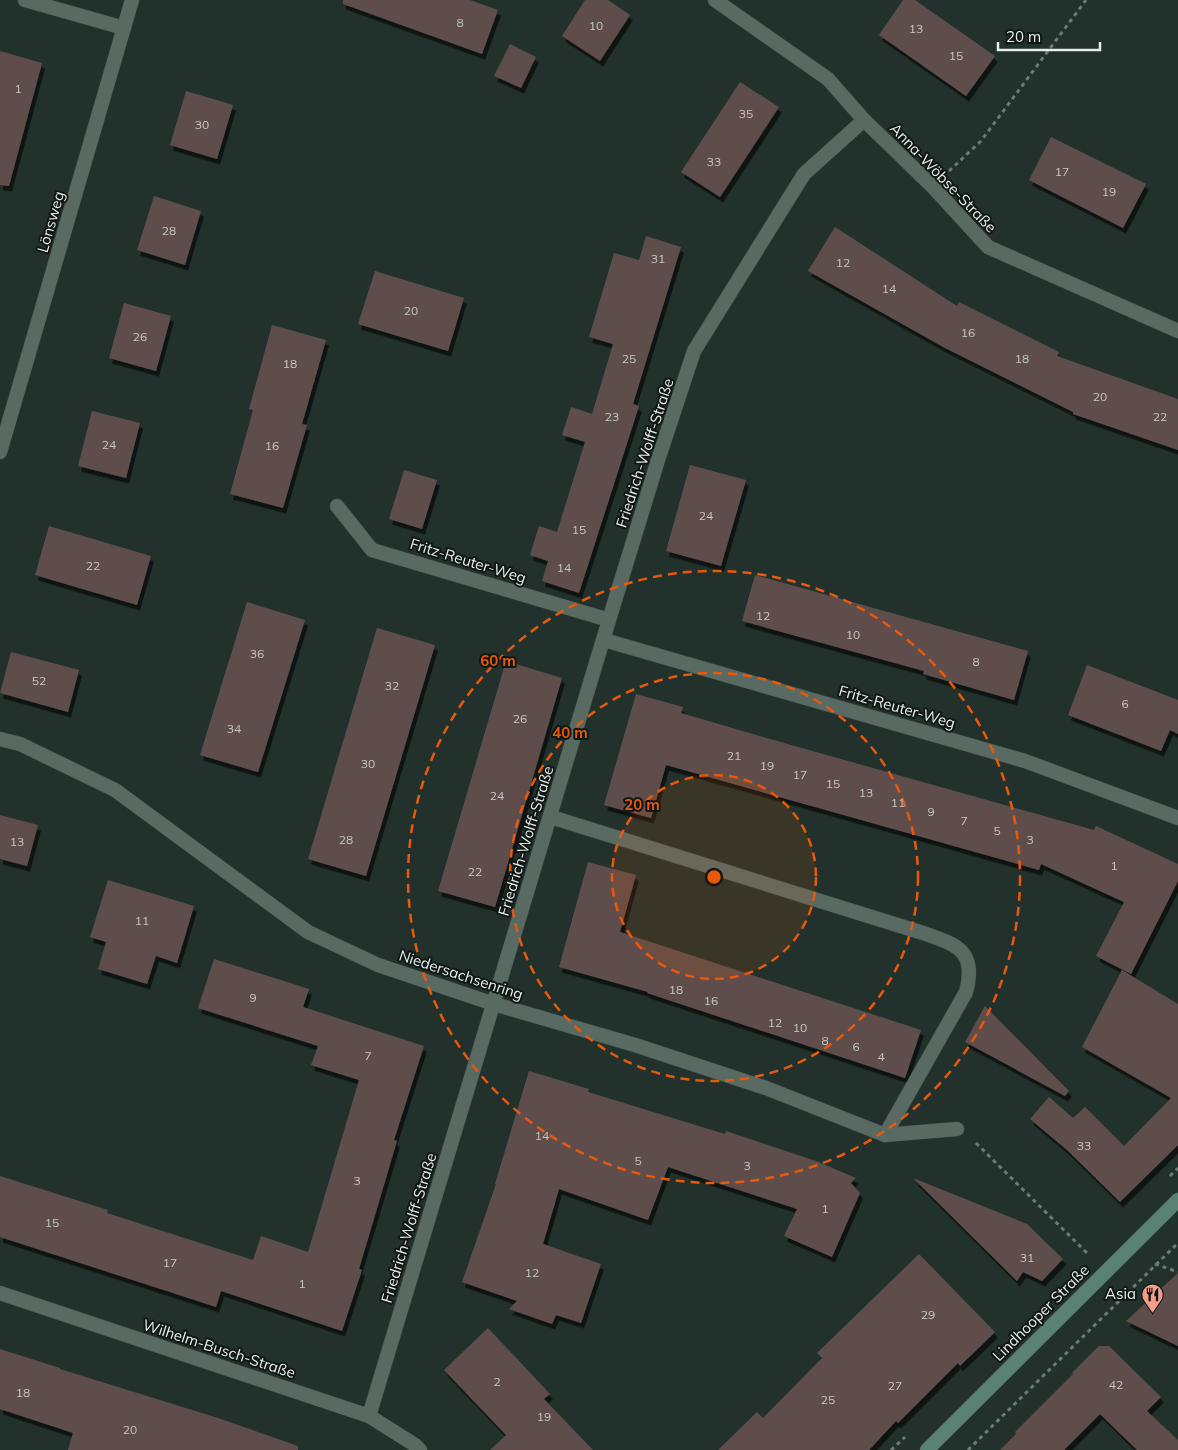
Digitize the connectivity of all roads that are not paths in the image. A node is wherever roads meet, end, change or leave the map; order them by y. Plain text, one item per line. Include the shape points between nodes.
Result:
1 (25, 0) edge
2 (132, 0) edge
3 (715, 0) edge
4 (124, 28) junction
5 (864, 120) junction
6 (1178, 331) edge
7 (0, 452) edge
8 (337, 506) dead end
9 (609, 620) junction
10 (604, 640) junction
11 (0, 739) edge
12 (551, 817) junction
13 (1178, 818) edge
14 (494, 1004) junction
15 (957, 1129) road end
16 (885, 1135) junction
17 (1178, 1200) edge
18 (0, 1294) edge
19 (369, 1416) junction
20 (420, 1450) edge
21 (927, 1450) edge

1 - 4 street
2 - 4 street, Lönsweg
3 - 5 street, Anna-Wöbse-Straße via 828,79
4 - 7 street, Lönsweg
5 - 6 street, Anna-Wöbse-Straße via 933,187 988,247
5 - 9 street, Friedrich-Wolff-Straße via 804,174 694,351
8 - 9 street, Fritz-Reuter-Weg via 372,550
9 - 10 street, Friedrich-Wolff-Straße
10 - 12 street, Friedrich-Wolff-Straße
10 - 13 street, Fritz-Reuter-Weg via 1025,761
11 - 14 street, Niedersachsenring via 20,744 115,790 308,932 378,965
12 - 14 street, Friedrich-Wolff-Straße
12 - 16 street via 923,933 961,950 970,966 966,992
14 - 16 street, Niedersachsenring via 766,1088
14 - 19 street, Friedrich-Wolff-Straße
15 - 16 street, Niedersachsenring
17 - 21 main road, Lindhooper Straße
18 - 19 street, Wilhelm-Busch-Straße
19 - 20 street, Wilhelm-Busch-Straße

